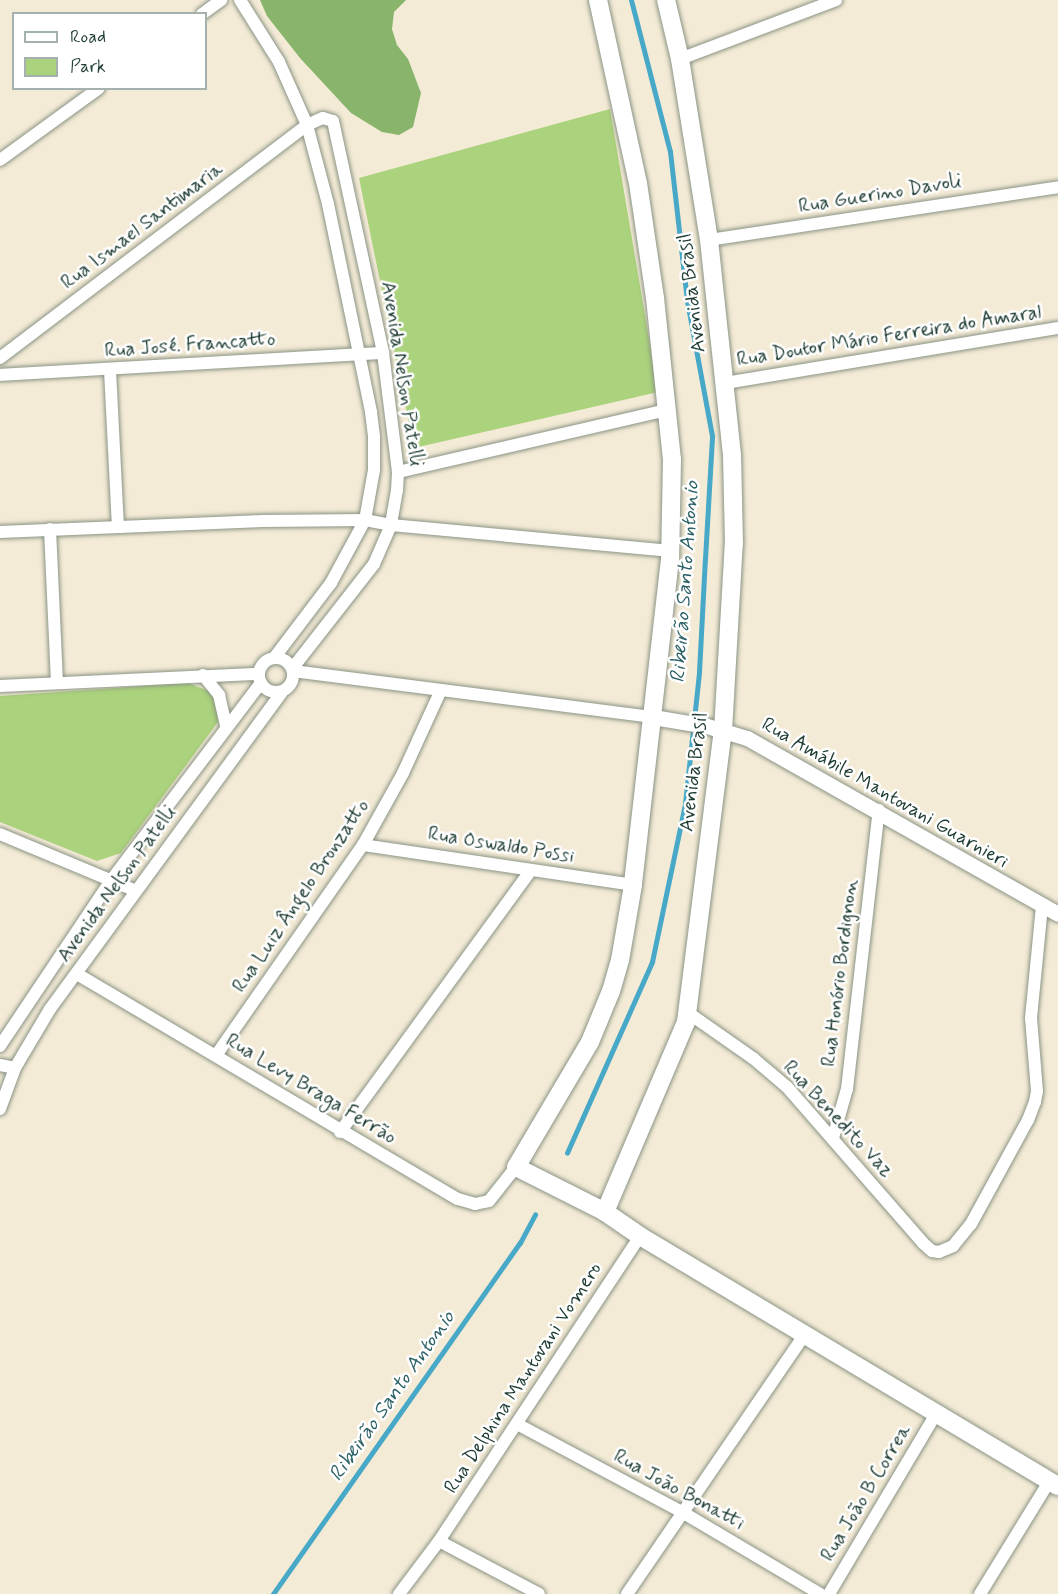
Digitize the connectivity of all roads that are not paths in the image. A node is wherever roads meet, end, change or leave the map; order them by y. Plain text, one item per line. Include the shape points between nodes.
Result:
1 (221, 0) edge
2 (240, 0) edge
3 (598, 0) edge
4 (666, 0) edge
5 (836, 0) edge
6 (205, 12) edge
7 (680, 59) junction
8 (96, 90) edge
9 (308, 125) junction
10 (0, 160) edge
11 (1058, 187) edge
12 (709, 240) junction
13 (1058, 328) edge
14 (383, 353) junction
15 (359, 354) junction
16 (0, 358) edge
17 (110, 370) junction
18 (0, 375) edge
19 (725, 382) junction
20 (667, 410) junction
21 (398, 472) junction
22 (365, 520) junction
23 (391, 525) junction
24 (118, 527) junction
25 (50, 529) junction
26 (0, 532) edge
27 (671, 551) junction
28 (274, 658) junction
29 (292, 670) junction
30 (203, 675) junction
31 (260, 679) junction
32 (57, 682) junction
33 (0, 686) edge
34 (441, 690) junction
35 (282, 692) junction
36 (657, 717) junction
37 (226, 726) junction
38 (715, 728) junction
39 (879, 810) junction
40 (0, 834) edge
41 (363, 844) junction
42 (531, 870) junction
43 (112, 879) junction
44 (633, 885) junction
45 (134, 890) junction
46 (1042, 906) junction
47 (1058, 914) edge
48 (77, 974) junction
49 (687, 1012) junction
50 (0, 1046) edge
51 (217, 1054) junction
52 (0, 1065) edge
53 (15, 1068) junction
54 (0, 1108) edge
55 (340, 1132) junction
56 (833, 1138) junction
57 (516, 1167) junction
58 (605, 1212) junction
59 (640, 1236) junction
60 (806, 1333) junction
61 (937, 1412) junction
62 (517, 1424) junction
63 (1054, 1483) edge
64 (682, 1512) junction
65 (439, 1541) junction
66 (399, 1594) edge
67 (539, 1594) edge
68 (627, 1594) edge
69 (820, 1594) edge
70 (829, 1594) edge
71 (980, 1594) edge

1 - 6 street
2 - 9 street, Avenida Nelson Patelli via 279,62
3 - 20 main road, Avenida Brasil via 638,183
4 - 7 main road, Avenida Brasil
5 - 7 street
7 - 12 main road, Avenida Brasil
8 - 10 street
9 - 14 street, Avenida Nelson Patelli via 325,118 336,126
9 - 15 street, Avenida Nelson Patelli
9 - 16 street, Rua Ismael Santimaria
11 - 12 street, Rua Guerino Davoli
12 - 19 main road, Avenida Brasil
13 - 19 street, Rua Doutor Mário Ferreira do Amaral
14 - 15 street, Rua José. Francatto
14 - 21 street, Avenida Nelson Patelli
15 - 17 street, Rua José. Francatto
15 - 22 street, Avenida Nelson Patelli via 374,437 374,470
17 - 18 street, Rua José. Francatto
17 - 24 street
19 - 38 main road, Avenida Brasil via 734,543
20 - 21 street
20 - 27 main road, Avenida Brasil via 673,487
21 - 23 street, Avenida Nelson Patelli
22 - 23 street
22 - 24 street
22 - 28 street, Avenida Nelson Patelli via 331,583
23 - 27 street
23 - 29 street, Avenida Nelson Patelli via 374,564
24 - 25 street
25 - 26 street
25 - 32 street
27 - 36 main road, Avenida Brasil
28 - 29 street via 287,662
28 - 31 street via 265,662
29 - 34 street, Rua Amábile Mantovani Guarnieri
29 - 35 street via 292,684
30 - 31 street
30 - 32 street
30 - 37 street via 219,695
31 - 35 street via 268,691
31 - 37 street, Avenida Nelson Patelli
32 - 33 street
34 - 36 street, Rua Amábile Mantovani Guarnieri
34 - 41 street, Rua Luiz Ângelo Bronzatto via 403,773
35 - 45 street, Avenida Nelson Patelli
36 - 38 street, Rua Amábile Mantovani Guarnieri
36 - 44 main road, Avenida Brasil
37 - 43 street, Avenida Nelson Patelli
38 - 39 street, Rua Amábile Mantovani Guarnieri via 747,738
38 - 49 main road, Avenida Brasil
39 - 46 street, Rua Amábile Mantovani Guarnieri
39 - 56 street, Rua Honório Bordignon via 847,1089
40 - 43 street
41 - 42 street, Rua Oswaldo Possi
41 - 51 street, Rua Luiz Ângelo Bronzatto
42 - 44 street, Rua Oswaldo Possi
42 - 55 street
43 - 45 street
43 - 50 street, Avenida Nelson Patelli
44 - 57 main road, Avenida Brasil via 620,960 601,1016 568,1082
45 - 48 street, Avenida Nelson Patelli
46 - 47 street, Rua Amábile Mantovani Guarnieri
46 - 56 street, Rua Benedito Vaz via 1030,1018 1035,1101 971,1224 953,1246 939,1252 923,1244
48 - 51 street, Rua Levy Braga Ferrão
48 - 53 street, Avenida Nelson Patelli via 50,1009
49 - 56 street, Rua Benedito Vaz via 779,1080
49 - 58 main road, Avenida Brasil
51 - 55 street, Rua Levy Braga Ferrão
52 - 53 street
53 - 54 street, Avenida Nelson Patelli
55 - 57 street, Rua Levy Braga Ferrão via 469,1203 484,1203 492,1198
57 - 58 main road
58 - 59 main road
59 - 60 main road
59 - 62 street, Rua Delphina Mantovani Vomero
60 - 61 main road
60 - 64 street
61 - 63 main road
61 - 70 street, Rua João B Correa
62 - 64 street, Rua João Bonatti
62 - 65 street, Rua Delphina Mantovani Vomero
63 - 71 street
64 - 68 street
64 - 69 street, Rua João Bonatti
65 - 66 street, Rua Delphina Mantovani Vomero
65 - 67 street

